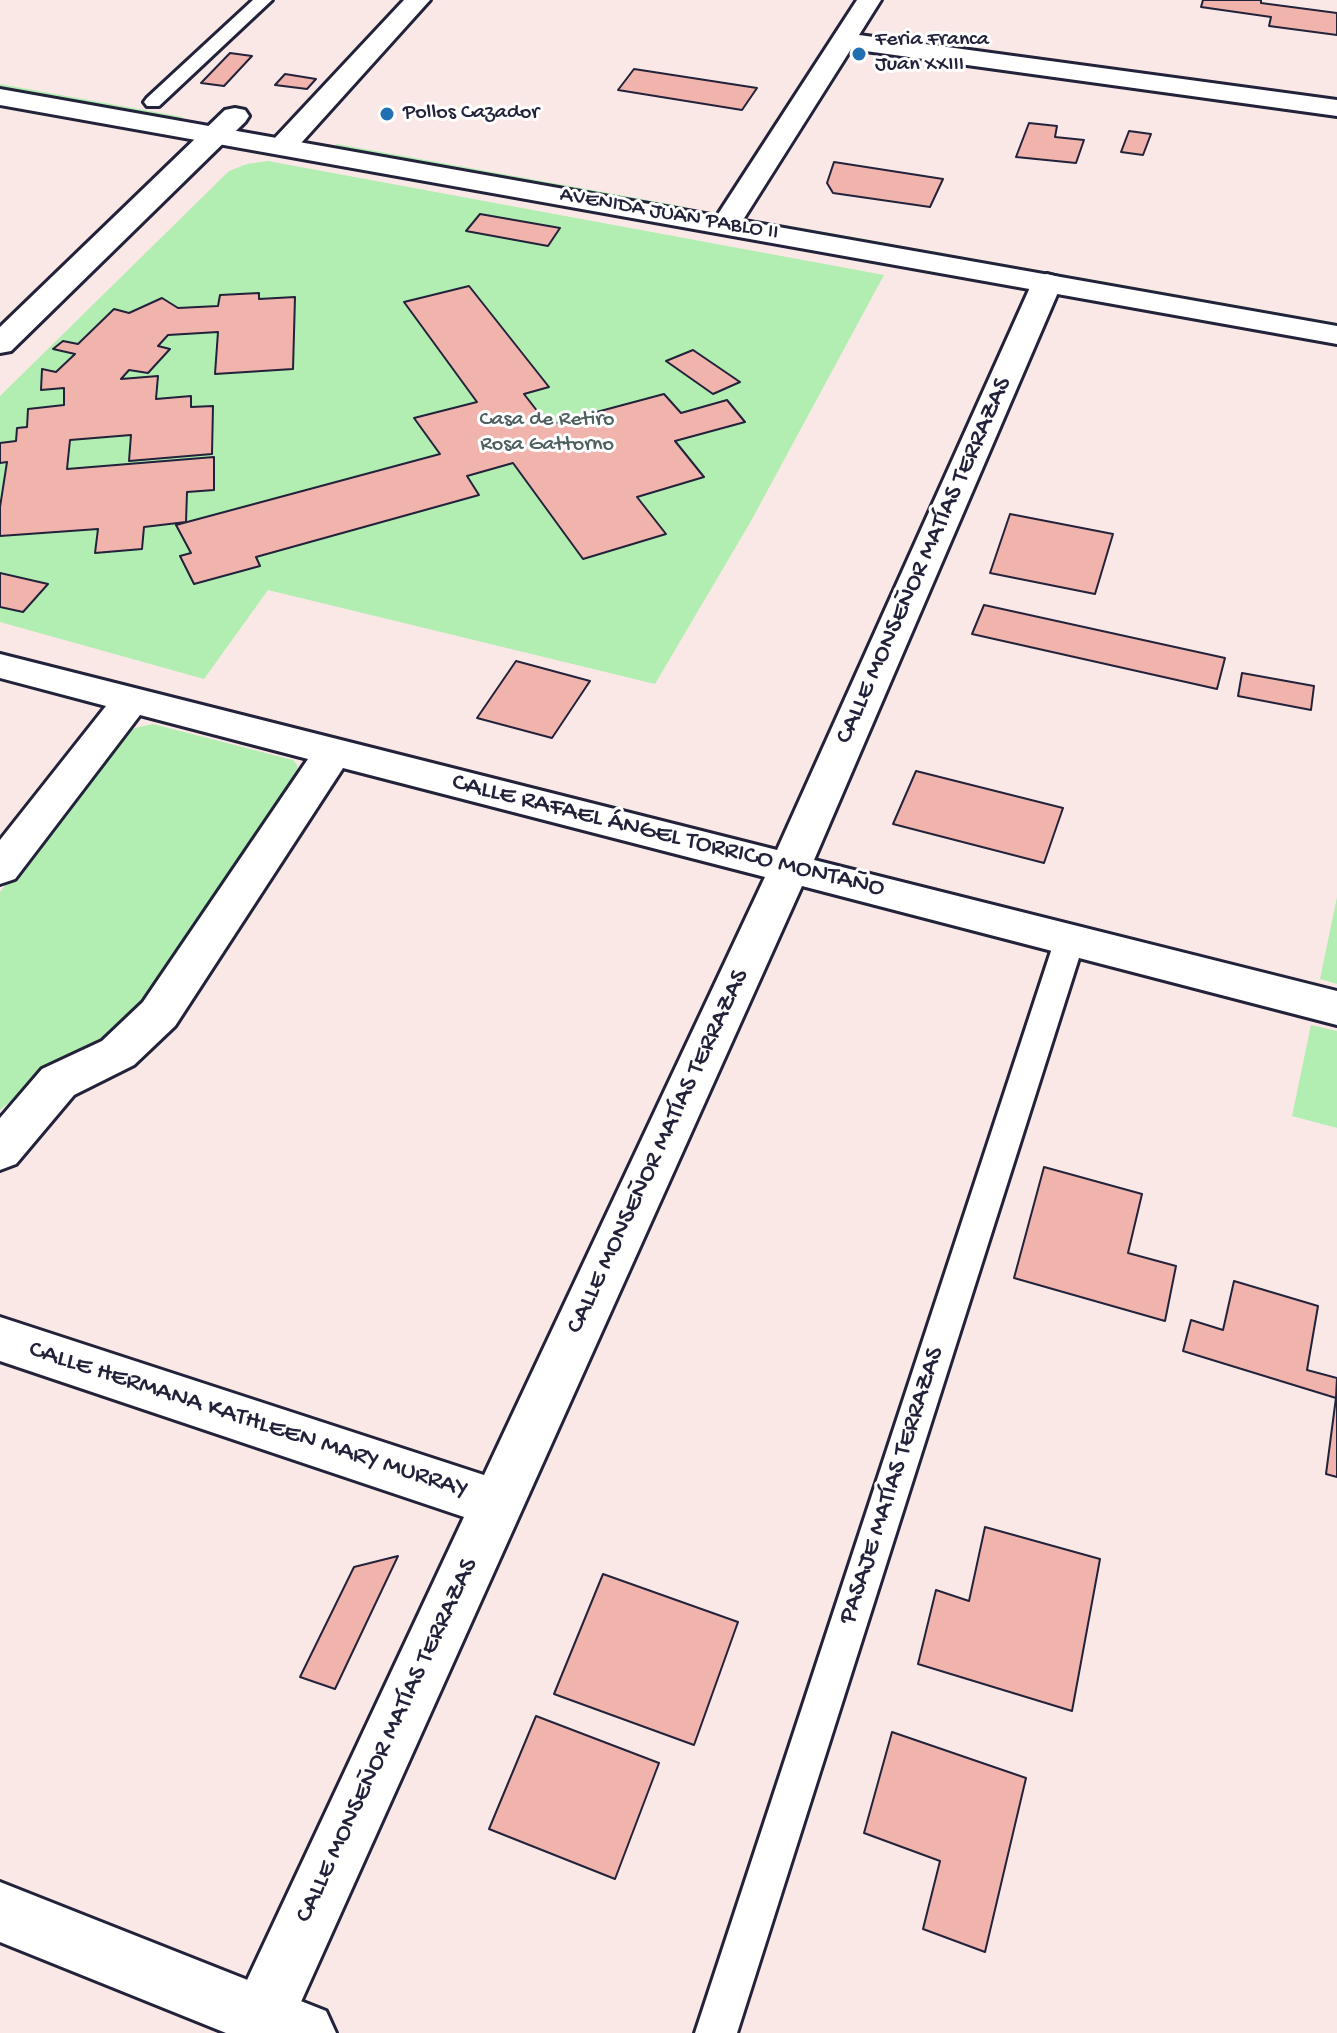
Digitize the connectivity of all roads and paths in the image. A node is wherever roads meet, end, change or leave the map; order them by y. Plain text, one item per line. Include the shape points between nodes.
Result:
1 (263, 0) edge
2 (418, 0) edge
3 (869, 0) edge
4 (845, 41) junction
5 (0, 75) edge
6 (0, 97) edge
7 (153, 102) junction
8 (1337, 108) edge
9 (226, 125) junction
10 (292, 137) junction
11 (732, 215) junction
12 (1047, 283) junction
13 (1337, 311) edge
14 (1337, 335) edge
15 (0, 344) edge
16 (0, 666) edge
17 (131, 701) junction
18 (332, 754) junction
19 (790, 867) junction
20 (0, 869) edge
21 (1070, 939) junction
22 (1337, 1008) edge
23 (0, 1151) edge
24 (0, 1339) edge
25 (497, 1504) junction
26 (0, 1912) edge
27 (283, 2025) edge
28 (716, 2033) edge

1 - 7 lane
2 - 10 street
3 - 4 street
4 - 8 street
4 - 11 street
5 - 7 street, AVENIDA JUAN PABLO II
6 - 9 street, AVENIDA JUAN PABLO II
7 - 9 street, AVENIDA JUAN PABLO II
9 - 10 street, AVENIDA JUAN PABLO II
9 - 15 street
10 - 11 street, AVENIDA JUAN PABLO II
11 - 12 street, AVENIDA JUAN PABLO II
11 - 13 street, AVENIDA JUAN PABLO II
12 - 14 street, AVENIDA JUAN PABLO II
12 - 19 street, CALLE MONSEÑOR MATÍAS TERRAZAS
16 - 17 street, CALLE RAFAEL ÁNGEL TORRICO MONTAÑO
17 - 18 street, CALLE RAFAEL ÁNGEL TORRICO MONTAÑO
17 - 20 street
18 - 19 street, CALLE RAFAEL ÁNGEL TORRICO MONTAÑO
18 - 23 street via 159,1014 118,1053 58,1082
19 - 21 street, CALLE RAFAEL ÁNGEL TORRICO MONTAÑO
19 - 25 street, CALLE MONSEÑOR MATÍAS TERRAZAS
21 - 22 street, CALLE RAFAEL ÁNGEL TORRICO MONTAÑO
21 - 28 lane, PASAJE MATÍAS TERRAZAS
24 - 25 street, CALLE HERMANA KATHLEEN MARY MURRAY
25 - 27 street, CALLE MONSEÑOR MATÍAS TERRAZAS
26 - 27 street

